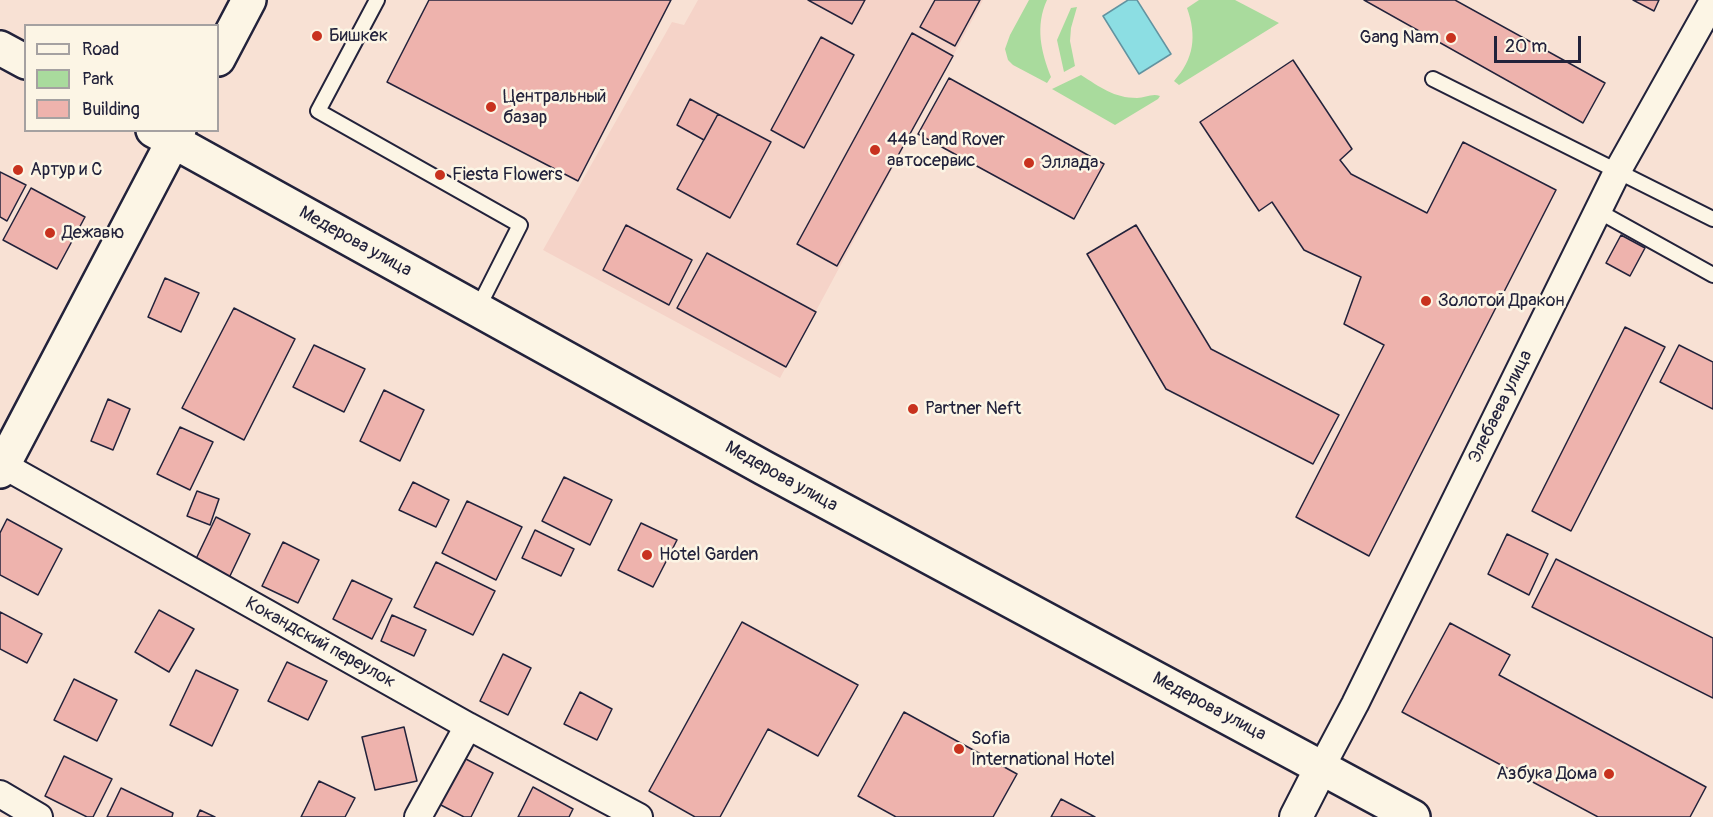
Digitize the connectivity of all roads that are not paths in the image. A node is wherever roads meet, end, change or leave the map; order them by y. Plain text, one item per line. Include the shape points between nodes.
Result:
1 (249, 0) edge
2 (377, 0) edge
3 (1713, 1) edge
4 (0, 48) edge
5 (219, 57) edge
6 (24, 61) edge
7 (1433, 79) dead end
8 (168, 134) edge
9 (1617, 172) junction
10 (1598, 211) junction
11 (1713, 219) edge
12 (1713, 275) edge
13 (477, 310) junction
14 (2, 468) edge
15 (468, 726) junction
16 (1322, 768) junction
17 (0, 794) edge
18 (39, 817) edge
19 (418, 817) edge
20 (639, 817) edge
21 (1296, 817) edge
22 (1413, 817) edge

1 - 5 main road
2 - 13 lane via 318,111 520,225
3 - 9 street, Элебаева улица
4 - 6 main road
7 - 9 lane
8 - 13 main road, Медерова улица
8 - 14 main road
9 - 10 street, Элебаева улица
9 - 11 lane
10 - 12 lane
10 - 16 street, Элебаева улица
13 - 16 main road, Медерова улица
14 - 15 street, Кокандский переулок
15 - 19 street
15 - 20 street, Кокандский переулок
16 - 21 street, Элебаева улица
16 - 22 main road, Медерова улица
17 - 18 street

